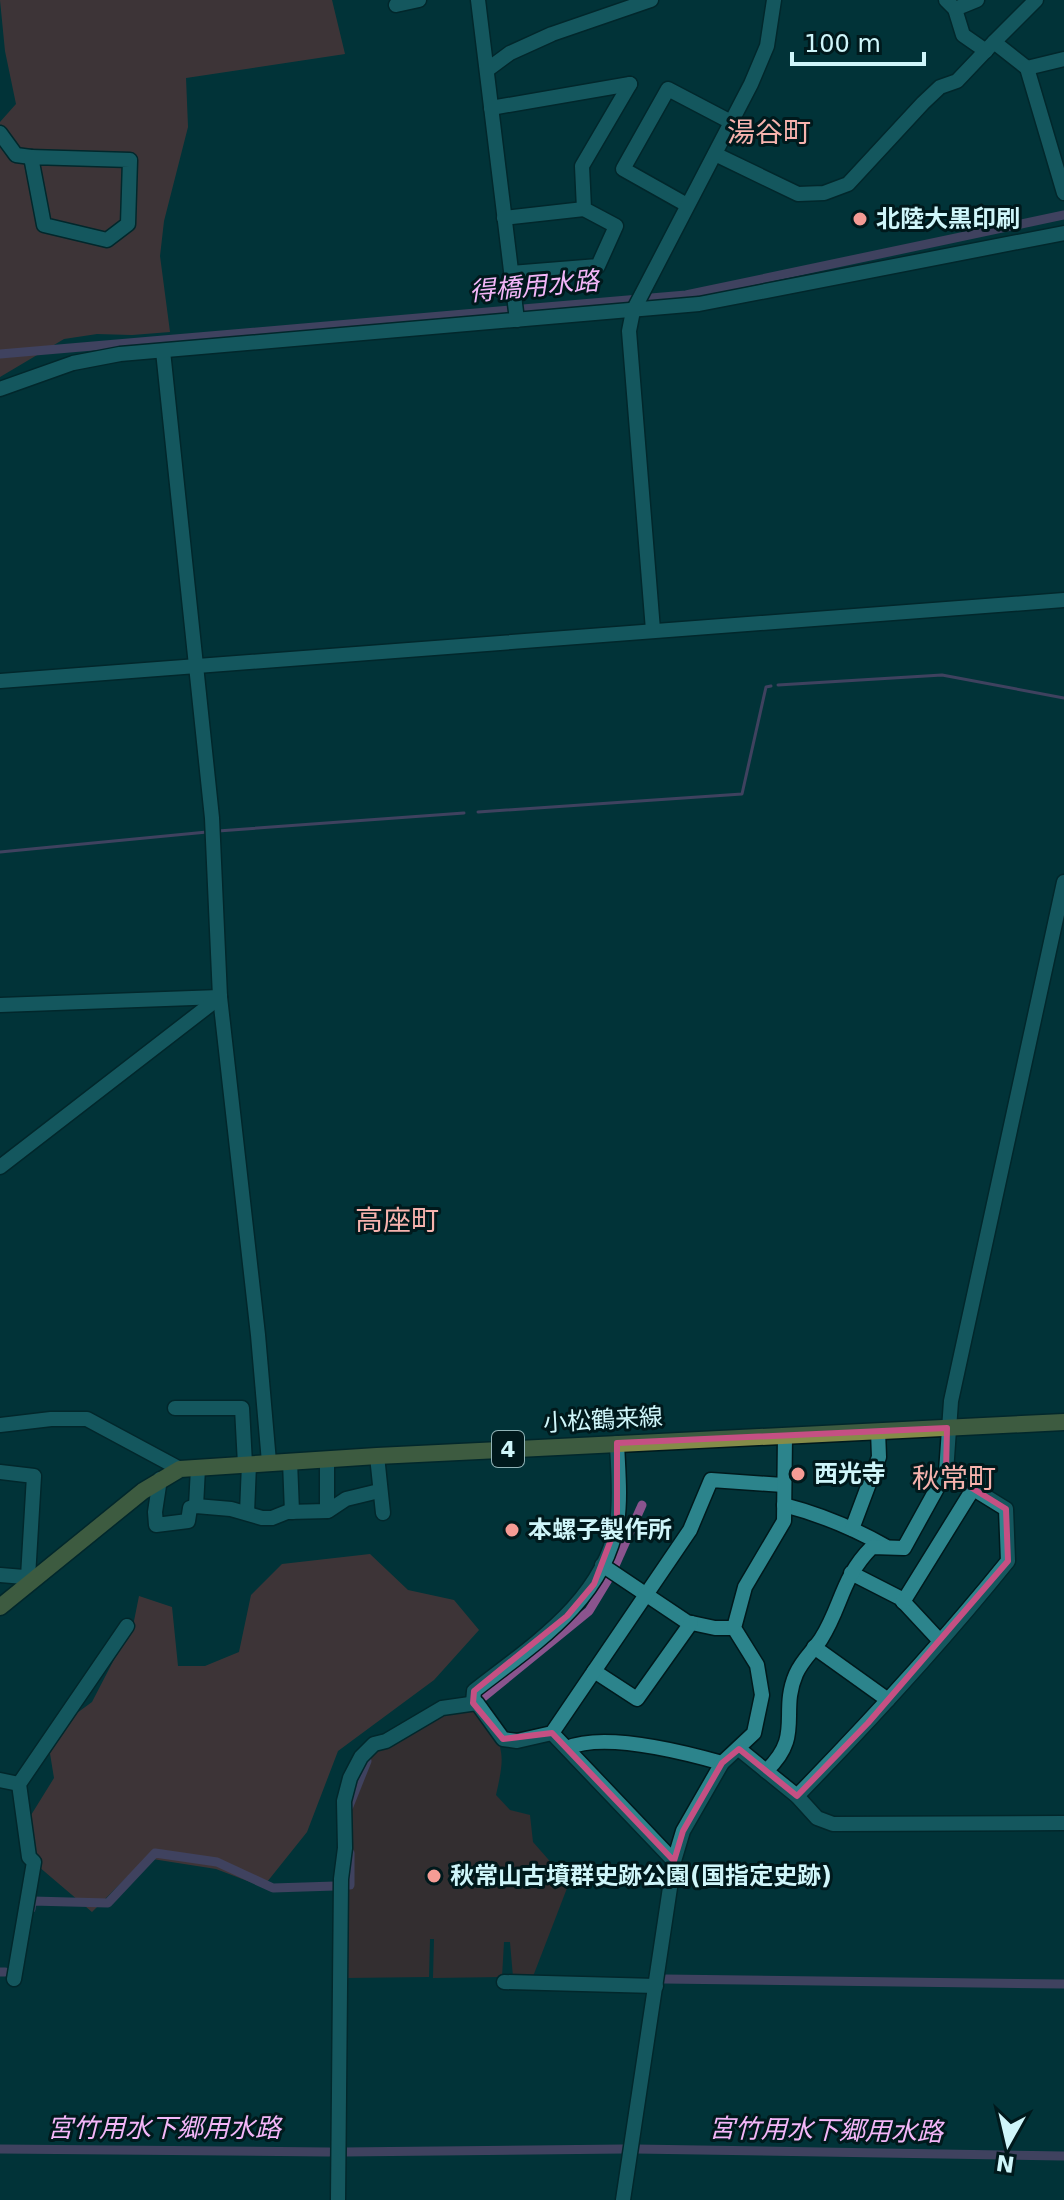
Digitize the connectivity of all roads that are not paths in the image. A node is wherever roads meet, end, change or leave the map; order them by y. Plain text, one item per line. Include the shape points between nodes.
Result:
1 (419, 0) edge
2 (478, 0) edge
3 (651, 0) edge
4 (774, 0) edge
5 (977, 0) edge
6 (1036, 0) edge
7 (396, 5) dead end
8 (951, 5) edge
9 (990, 46) junction
10 (1064, 59) edge
11 (1027, 68) junction
12 (487, 70) junction
13 (491, 108) junction
14 (731, 122) junction
15 (0, 133) edge
16 (715, 154) junction
17 (31, 157) junction
18 (1064, 193) edge
19 (687, 205) junction
20 (584, 209) junction
21 (504, 218) junction
22 (1064, 233) edge
23 (511, 273) junction
24 (637, 303) junction
25 (516, 313) junction
26 (163, 351) junction
27 (0, 389) edge
28 (1064, 600) edge
29 (653, 630) junction
30 (197, 668) junction
31 (0, 681) edge
32 (1064, 882) edge
33 (220, 997) junction
34 (0, 1005) edge
35 (0, 1167) edge
36 (175, 1408) dead end
37 (1064, 1422) edge
38 (0, 1425) edge
39 (947, 1428) junction
40 (878, 1431) junction
41 (785, 1436) junction
42 (617, 1443) junction
43 (377, 1456) junction
44 (327, 1459) junction
45 (290, 1461) junction
46 (269, 1462) junction
47 (247, 1464) junction
48 (198, 1468) junction
49 (180, 1469) junction
50 (0, 1472) edge
51 (946, 1472) junction
52 (160, 1479) junction
53 (783, 1485) junction
54 (973, 1489) junction
55 (379, 1491) junction
56 (784, 1505) junction
57 (196, 1506) junction
58 (327, 1511) junction
59 (292, 1512) junction
60 (247, 1513) junction
61 (383, 1513) dead end
62 (852, 1529) junction
63 (889, 1548) junction
64 (602, 1565) junction
65 (851, 1573) junction
66 (0, 1575) edge
67 (33, 1577) junction
68 (645, 1595) junction
69 (903, 1602) junction
70 (0, 1607) edge
71 (691, 1623) junction
72 (127, 1626) dead end
73 (734, 1628) junction
74 (940, 1641) junction
75 (814, 1647) junction
76 (594, 1671) junction
77 (888, 1700) junction
78 (473, 1703) junction
79 (552, 1733) junction
80 (567, 1748) junction
81 (739, 1749) junction
82 (722, 1763) junction
83 (766, 1771) junction
84 (0, 1780) edge
85 (19, 1784) junction
86 (797, 1796) junction
87 (1064, 1823) edge
88 (674, 1861) junction
89 (14, 1979) dead end
90 (504, 1982) dead end
91 (656, 1986) junction
92 (338, 2200) edge
93 (623, 2200) edge

1 - 7 street
2 - 12 street
3 - 12 street via 552,34
4 - 14 street via 767,46
5 - 8 street
6 - 9 street
8 - 9 street via 963,35
9 - 11 street
9 - 16 street via 957,81 931,95 848,184 824,193 798,194
10 - 11 street
11 - 18 street
12 - 13 street
13 - 20 street via 630,84 582,166
13 - 21 street
14 - 16 street
14 - 19 street via 668,89 623,169
15 - 17 street via 16,155
16 - 19 street
17 - 17 street via 130,160 128,224 107,240 44,225
19 - 24 street
20 - 21 street
20 - 23 street via 616,226 598,266
21 - 23 street
22 - 24 street via 699,304
23 - 25 street
24 - 25 street
24 - 29 street via 629,331
25 - 26 street
26 - 27 street via 73,363
26 - 30 street
28 - 29 street
29 - 30 street
30 - 31 street
30 - 33 street via 212,818
32 - 39 street
33 - 34 street
33 - 35 street
33 - 46 street
36 - 47 street via 242,1408
37 - 39 main road, 小松鶴来線 / 4
38 - 49 street via 87,1419
39 - 40 main road, 小松鶴来線 / 4
39 - 51 street
40 - 41 main road, 小松鶴来線 / 4
40 - 62 street via 879,1457
41 - 42 main road, 小松鶴来線 / 4
41 - 53 street
42 - 43 main road, 小松鶴来線 / 4
42 - 64 street via 617,1524
43 - 44 main road, 小松鶴来線 / 4
43 - 55 street
44 - 45 main road, 小松鶴来線 / 4
44 - 58 street
45 - 46 main road, 小松鶴来線 / 4
45 - 59 street
46 - 47 main road, 小松鶴来線 / 4
47 - 48 main road, 小松鶴来線 / 4
47 - 60 street
48 - 49 main road, 小松鶴来線 / 4
48 - 57 street
49 - 52 main road, 小松鶴来線 / 4
50 - 67 street via 34,1476
51 - 54 street
51 - 63 street via 904,1548
52 - 57 street via 156,1525 188,1521 190,1508
52 - 67 main road, 小松鶴来線 / 4
53 - 56 street
53 - 68 street via 711,1480 690,1530
54 - 69 street
54 - 74 street via 1006,1509 1008,1561
55 - 58 street via 346,1499
55 - 61 street
56 - 62 street
56 - 73 street via 784,1521 745,1587
57 - 60 street
58 - 59 street
59 - 60 street via 272,1518
62 - 63 street
63 - 65 street via 872,1547
64 - 68 street
64 - 78 street via 594,1584 567,1616 474,1691
65 - 69 street
65 - 75 street
66 - 67 street
67 - 70 main road, 小松鶴来線 / 4
68 - 71 street
68 - 76 street
69 - 74 street
71 - 73 street
71 - 76 street via 637,1699
72 - 85 street
73 - 81 street via 757,1665 762,1695 754,1733
74 - 77 street
75 - 77 street
75 - 83 street via 790,1693 790,1732 781,1758
76 - 79 street
77 - 86 street
78 - 79 street via 503,1739
78 - 92 street via 442,1708 374,1744 350,1778 341,1879
79 - 80 street
80 - 82 street via 604,1741
80 - 88 street
81 - 82 street
81 - 83 street
82 - 88 street via 683,1831
83 - 86 street
84 - 85 street
85 - 89 street via 34,1862
86 - 87 street via 817,1818 833,1824
88 - 91 street
90 - 91 street
91 - 93 street

